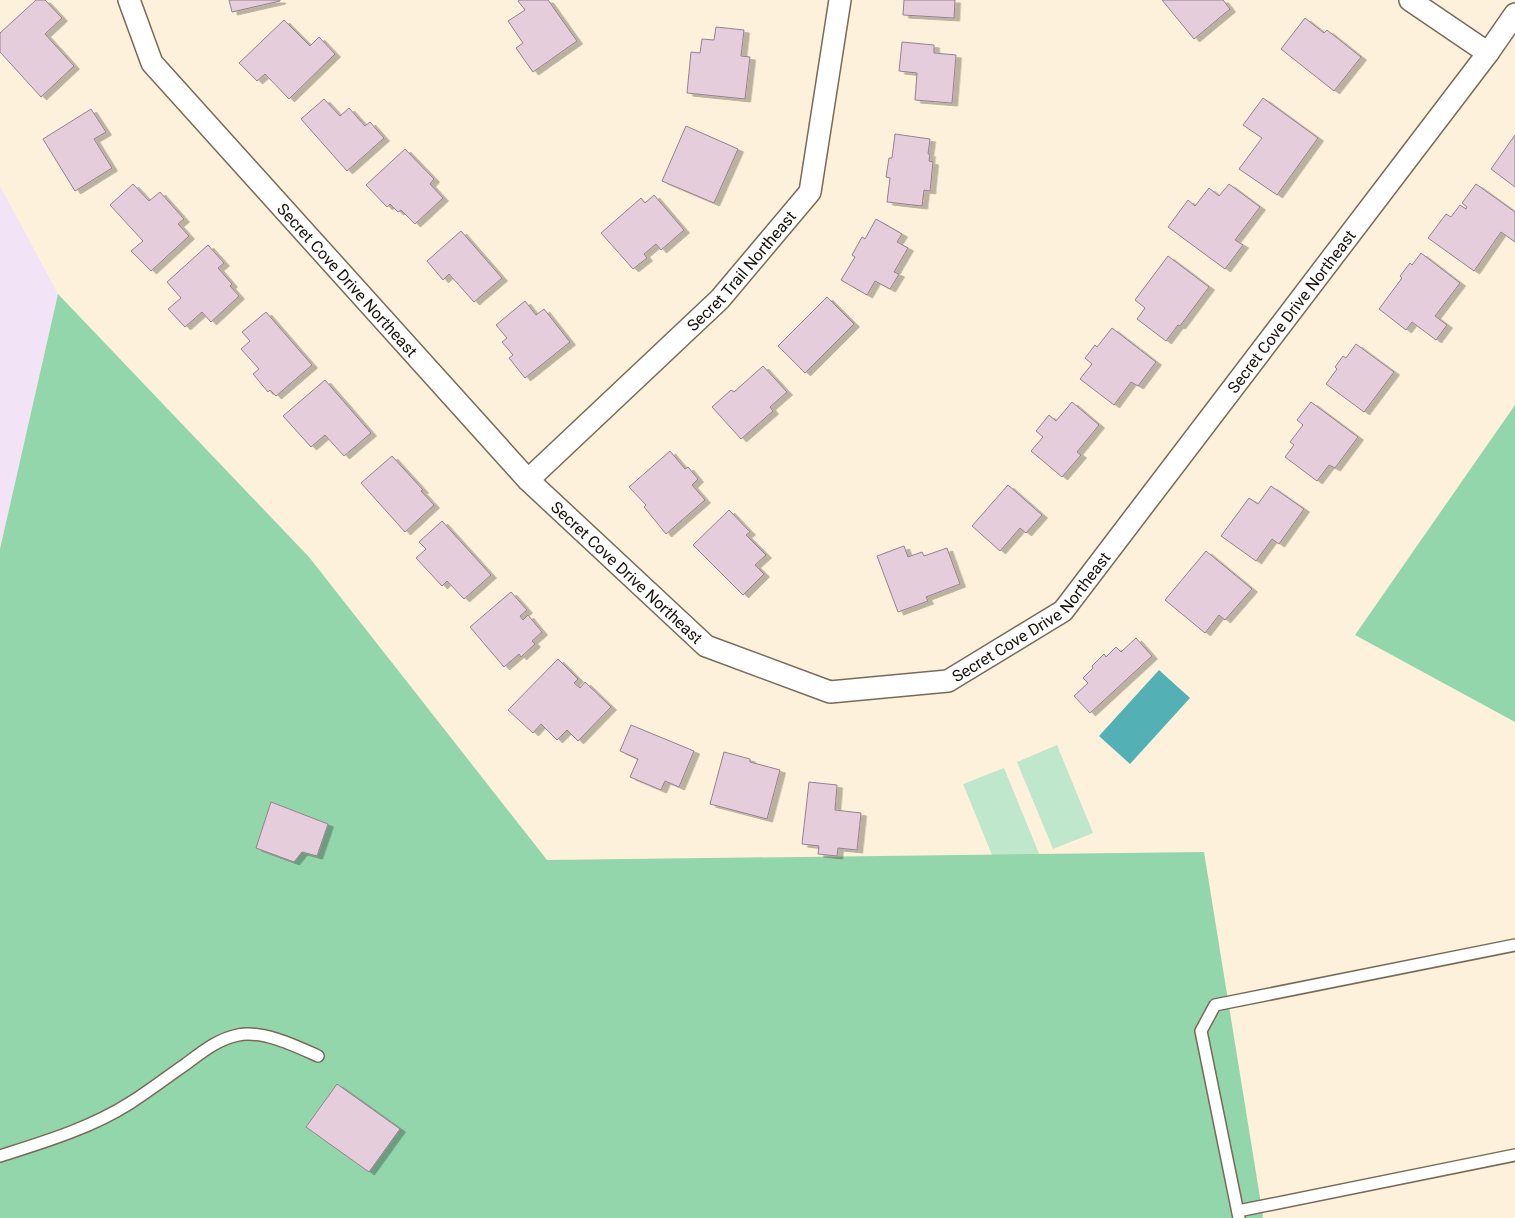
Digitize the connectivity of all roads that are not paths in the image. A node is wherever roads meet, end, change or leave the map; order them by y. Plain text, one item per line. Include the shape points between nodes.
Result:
1 (129, 0) edge
2 (840, 0) edge
3 (1410, 0) edge
4 (1515, 14) edge
5 (1488, 53) junction
6 (528, 480) junction
7 (1515, 945) edge
8 (318, 1056) dead end
9 (1515, 1155) edge
10 (0, 1156) edge
11 (1239, 1215) edge

1 - 6 street, Secret Cove Drive Northeast via 152,63
2 - 6 street, Secret Trail Northeast via 810,192 720,299
3 - 5 street
4 - 5 street, Secret Cove Drive Northeast
5 - 6 street, Secret Cove Drive Northeast via 1063,611 948,681 830,692 706,646
7 - 11 lane via 1215,1005 1201,1031
8 - 10 lane via 287,1042 239,1034 216,1042 104,1118
9 - 11 lane

